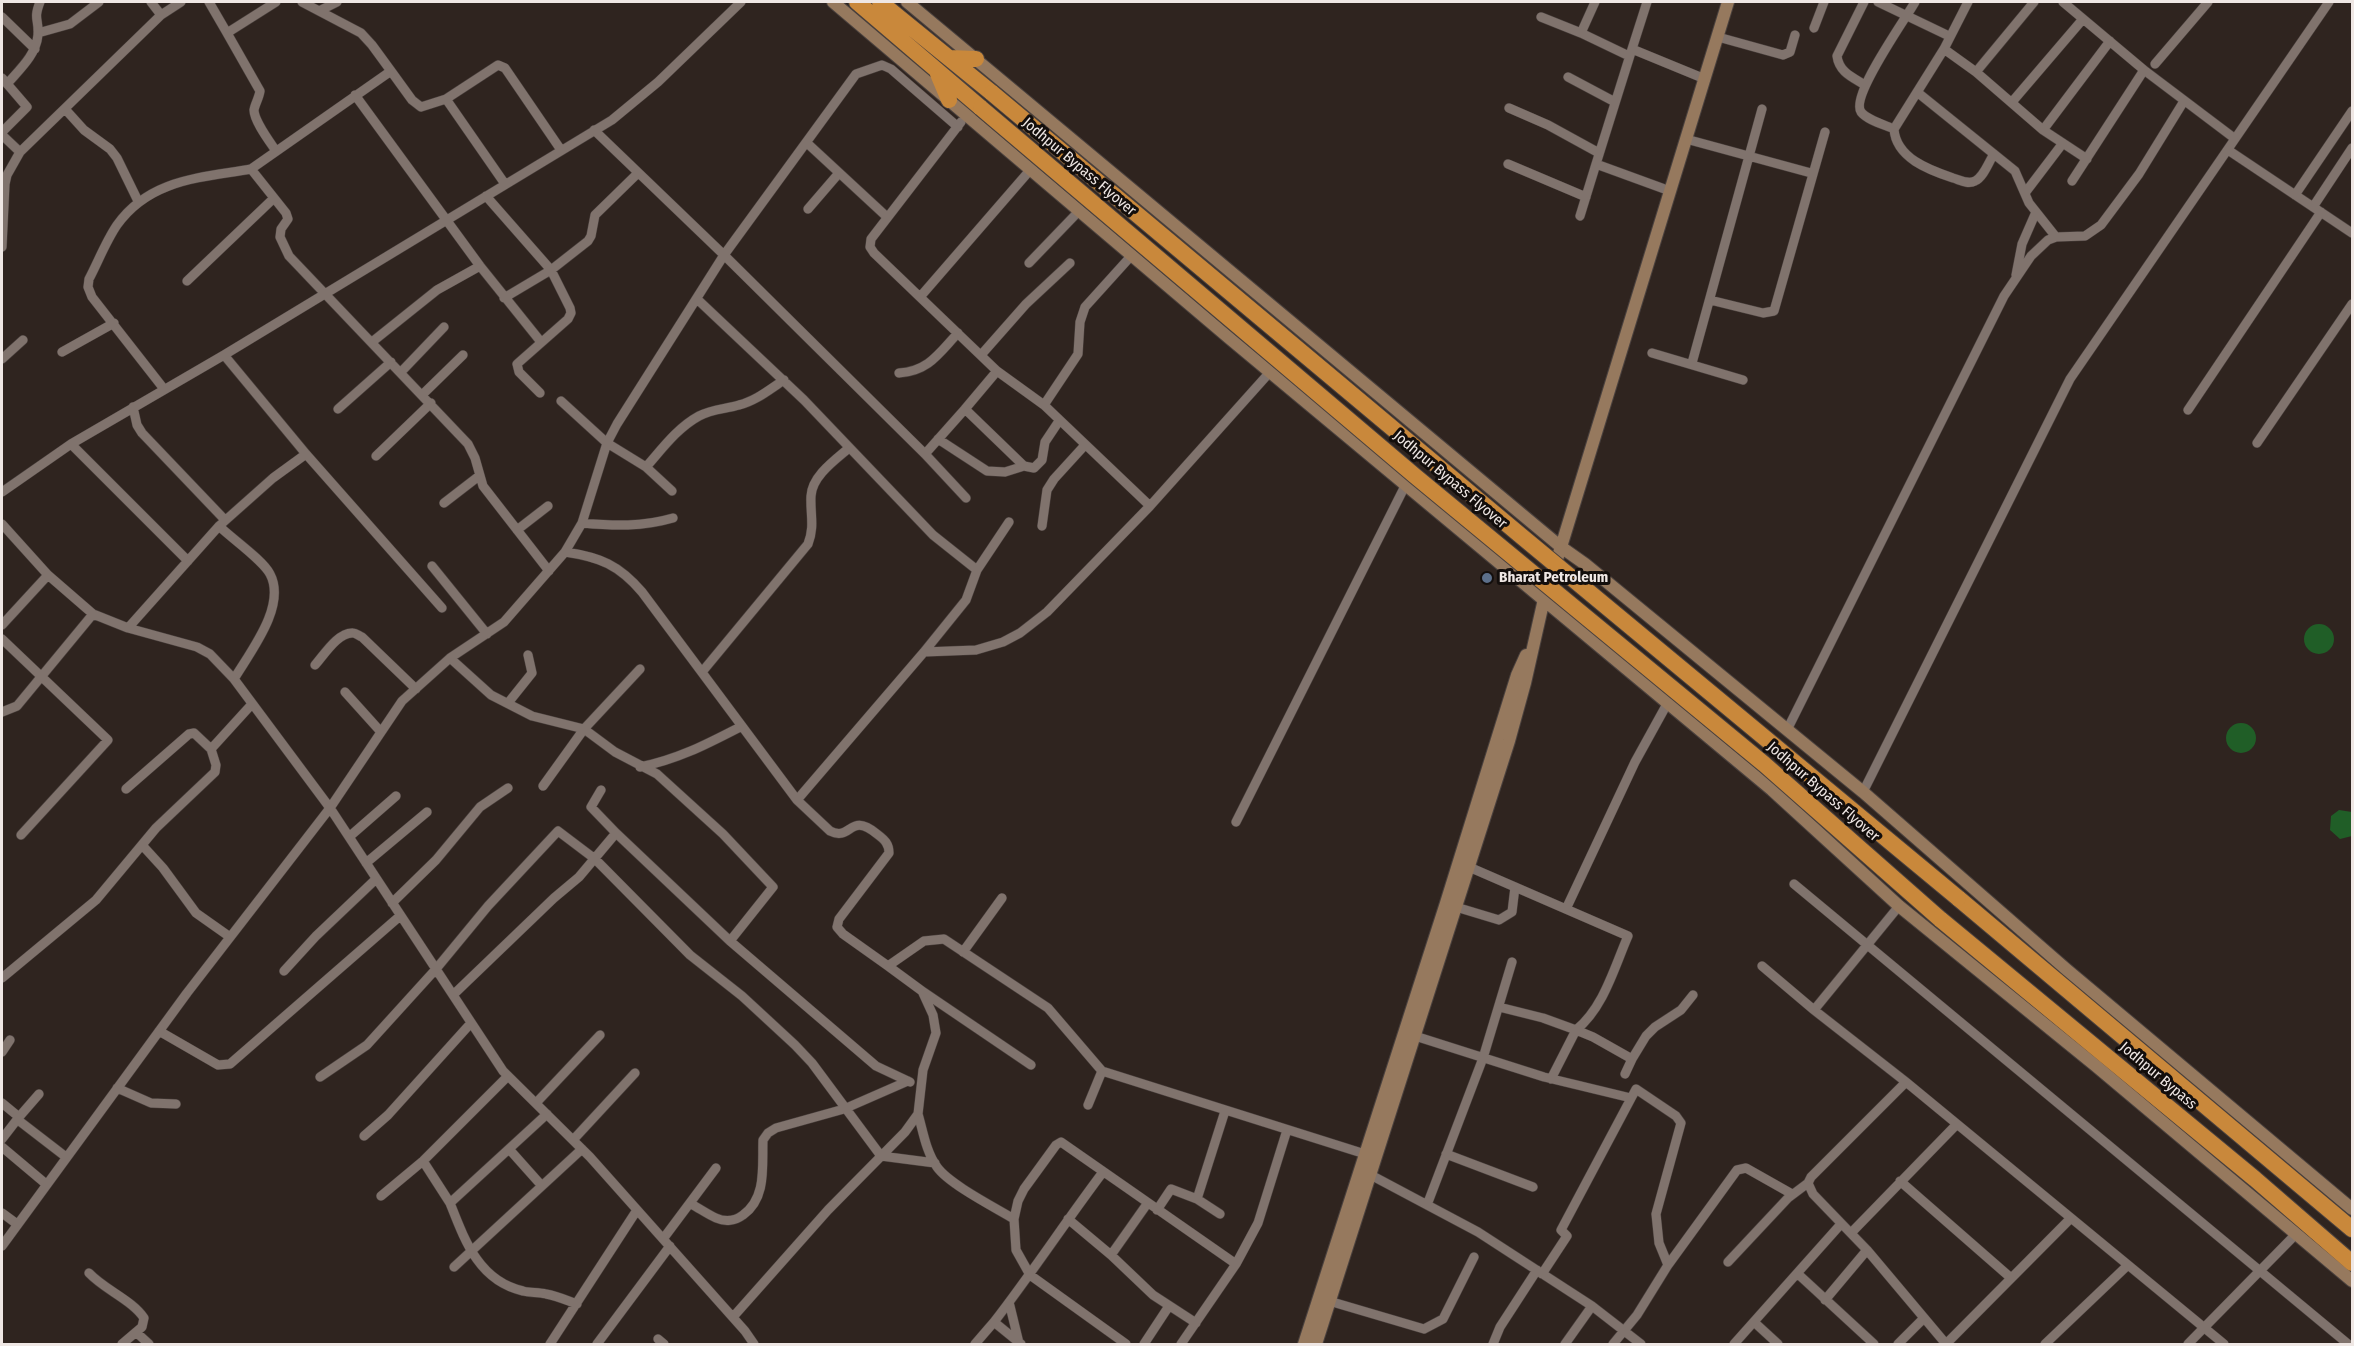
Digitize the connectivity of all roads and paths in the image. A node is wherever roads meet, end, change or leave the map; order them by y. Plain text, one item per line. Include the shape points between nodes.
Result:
1 (40, 2) edge
2 (99, 2) edge
3 (151, 2) edge
4 (181, 2) edge
5 (209, 2) edge
6 (276, 2) edge
7 (302, 2) edge
8 (337, 2) edge
9 (741, 2) edge
10 (833, 2) edge
11 (856, 2) edge
12 (880, 2) edge
13 (1595, 2) edge
14 (1647, 2) edge
15 (1728, 2) edge
16 (1824, 2) edge
17 (1864, 2) edge
18 (1878, 2) edge
19 (1915, 2) edge
20 (1968, 2) edge
21 (2034, 2) edge
22 (2063, 2) edge
23 (2208, 2) edge
24 (2330, 2) edge
25 (911, 3) edge
26 (321, 10) junction
27 (161, 15) junction
28 (1908, 15) junction
29 (2, 17) edge
30 (1542, 17) dead end
31 (2083, 19) junction
32 (1814, 28) dead end
33 (38, 33) junction
34 (227, 33) junction
35 (1581, 33) junction
36 (1795, 35) dead end
37 (1949, 36) junction
38 (1718, 37) junction
39 (2110, 41) junction
40 (1944, 49) junction
41 (35, 50) junction
42 (1631, 52) junction
43 (949, 58) junction
44 (976, 59) junction
45 (2155, 64) dead end
46 (937, 70) junction
47 (2144, 70) junction
48 (391, 71) junction
49 (1976, 72) junction
50 (1569, 77) dead end
51 (1705, 79) junction
52 (4, 81) edge
53 (1865, 85) junction
54 (1917, 92) junction
55 (356, 94) junction
56 (446, 99) junction
57 (949, 100) junction
58 (2184, 101) junction
59 (1615, 102) junction
60 (2012, 102) junction
61 (1509, 108) dead end
62 (65, 109) junction
63 (1762, 109) dead end
64 (974, 111) junction
65 (2352, 111) edge
66 (958, 127) junction
67 (1894, 129) junction
68 (594, 130) junction
69 (2043, 130) junction
70 (1825, 132) dead end
71 (2, 133) edge
72 (2234, 138) junction
73 (1686, 139) junction
74 (807, 143) junction
75 (2063, 143) junction
76 (2352, 148) edge
77 (561, 150) junction
78 (2228, 150) junction
79 (276, 151) junction
80 (20, 152) junction
81 (1599, 153) junction
82 (1994, 154) junction
83 (1750, 156) junction
84 (2087, 159) junction
85 (1508, 164) dead end
86 (1596, 164) junction
87 (251, 169) junction
88 (1031, 169) junction
89 (638, 173) junction
90 (839, 173) junction
91 (1811, 173) junction
92 (2072, 181) dead end
93 (505, 184) junction
94 (1670, 191) junction
95 (2025, 192) junction
96 (2295, 195) junction
97 (486, 196) junction
98 (1586, 197) junction
99 (274, 198) junction
100 (138, 201) junction
101 (808, 209) dead end
102 (2317, 210) junction
103 (1079, 211) junction
104 (2036, 212) junction
105 (1580, 216) dead end
106 (887, 217) junction
107 (447, 219) junction
108 (2352, 233) edge
109 (2056, 237) junction
110 (2, 247) edge
111 (724, 255) junction
112 (1132, 255) junction
113 (1029, 263) dead end
114 (1070, 263) dead end
115 (480, 266) junction
116 (551, 270) junction
117 (2016, 278) junction
118 (187, 281) dead end
119 (325, 294) junction
120 (920, 297) junction
121 (504, 298) junction
122 (697, 298) junction
123 (1710, 300) junction
124 (2352, 304) edge
125 (114, 323) junction
126 (444, 327) dead end
127 (958, 333) junction
128 (23, 340) dead end
129 (372, 342) junction
130 (541, 342) junction
131 (62, 352) dead end
132 (1652, 353) dead end
133 (224, 355) junction
134 (463, 355) dead end
135 (3, 356) edge
136 (981, 356) junction
137 (391, 362) junction
138 (1692, 363) junction
139 (997, 371) junction
140 (401, 372) junction
141 (1270, 372) junction
142 (899, 374) dead end
143 (1743, 380) dead end
144 (784, 381) junction
145 (164, 389) junction
146 (540, 393) dead end
147 (423, 394) junction
148 (561, 401) dead end
149 (430, 403) junction
150 (1044, 405) junction
151 (133, 407) junction
152 (338, 409) dead end
153 (966, 409) junction
154 (2188, 410) dead end
155 (1059, 421) junction
156 (938, 439) junction
157 (607, 443) junction
158 (71, 444) junction
159 (2257, 444) dead end
160 (1085, 445) junction
161 (849, 448) junction
162 (306, 454) junction
163 (925, 454) junction
164 (376, 456) dead end
165 (1024, 466) junction
166 (646, 467) junction
167 (479, 476) junction
168 (1406, 484) junction
169 (672, 491) dead end
170 (2, 492) edge
171 (966, 498) dead end
172 (444, 503) dead end
173 (548, 506) dead end
174 (1150, 506) junction
175 (673, 518) dead end
176 (1009, 522) dead end
177 (222, 523) junction
178 (582, 523) junction
179 (2, 524) edge
180 (1042, 526) dead end
181 (517, 530) junction
182 (1561, 547) junction
183 (565, 552) junction
184 (188, 561) junction
185 (432, 566) dead end
186 (977, 570) junction
187 (549, 571) junction
188 (48, 575) junction
189 (1544, 599) junction
190 (442, 608) dead end
191 (93, 614) junction
192 (2, 625) edge
193 (128, 628) junction
194 (487, 634) junction
195 (2, 639) edge
196 (1533, 642) junction
197 (924, 652) junction
198 (528, 655) dead end
199 (450, 658) junction
200 (315, 665) dead end
201 (640, 669) dead end
202 (702, 672) junction
203 (41, 677) junction
204 (234, 679) junction
205 (416, 689) junction
206 (345, 692) dead end
207 (508, 703) junction
208 (252, 704) junction
209 (1667, 704) junction
210 (2, 712) edge
211 (742, 726) junction
212 (584, 729) junction
213 (1787, 730) junction
214 (381, 732) junction
215 (211, 749) junction
216 (640, 766) junction
217 (543, 786) dead end
218 (508, 788) dead end
219 (126, 789) dead end
220 (601, 790) dead end
221 (1863, 792) junction
222 (396, 796) dead end
223 (797, 800) junction
224 (330, 808) junction
225 (427, 812) dead end
226 (1236, 822) dead end
227 (615, 833) junction
228 (21, 835) dead end
229 (349, 837) junction
230 (142, 845) junction
231 (594, 859) junction
232 (366, 863) junction
233 (1469, 867) junction
234 (376, 879) junction
235 (1794, 884) dead end
236 (1515, 886) junction
237 (1002, 898) dead end
238 (1958, 898) joint
239 (392, 903) junction
240 (1899, 906) junction
241 (1456, 907) junction
242 (1566, 909) junction
243 (400, 916) junction
244 (1940, 919) joint
245 (230, 937) junction
246 (730, 941) junction
247 (1866, 945) junction
248 (963, 952) junction
249 (1512, 962) dead end
250 (888, 966) junction
251 (1762, 966) dead end
252 (436, 969) junction
253 (284, 971) dead end
254 (2, 978) edge
255 (922, 991) junction
256 (453, 995) junction
257 (1693, 995) dead end
258 (1498, 1007) junction
259 (1814, 1010) junction
260 (471, 1023) junction
261 (1576, 1030) junction
262 (159, 1031) junction
263 (600, 1035) dead end
264 (1415, 1036) junction
265 (10, 1040) dead end
266 (2, 1052) edge
267 (1483, 1058) junction
268 (1632, 1059) junction
269 (1031, 1065) dead end
270 (1102, 1071) junction
271 (635, 1073) dead end
272 (1625, 1074) dead end
273 (508, 1076) junction
274 (320, 1077) dead end
275 (1551, 1079) junction
276 (908, 1081) junction
277 (1906, 1082) junction
278 (920, 1086) junction
279 (117, 1088) junction
280 (39, 1094) dead end
281 (1631, 1098) junction
282 (2, 1103) edge
283 (536, 1103) junction
284 (176, 1104) dead end
285 (1088, 1105) dead end
286 (844, 1109) junction
287 (1225, 1111) junction
288 (547, 1114) junction
289 (918, 1114) junction
290 (19, 1118) junction
291 (1957, 1124) junction
292 (1287, 1130) junction
293 (364, 1136) dead end
294 (2, 1139) edge
295 (573, 1140) junction
296 (2, 1147) edge
297 (509, 1149) junction
298 (582, 1149) junction
299 (1365, 1154) junction
300 (1446, 1154) junction
301 (880, 1156) junction
302 (66, 1157) junction
303 (423, 1161) junction
304 (935, 1163) junction
305 (716, 1168) dead end
306 (1103, 1172) junction
307 (1365, 1172) junction
308 (1900, 1181) junction
309 (1808, 1183) junction
310 (46, 1184) junction
311 (542, 1186) junction
312 (1533, 1187) dead end
313 (1792, 1194) junction
314 (381, 1197) dead end
315 (1197, 1199) junction
316 (450, 1203) junction
317 (691, 1204) junction
318 (1147, 1204) junction
319 (1427, 1205) junction
320 (2352, 1209) edge
321 (637, 1210) junction
322 (1157, 1210) junction
323 (2, 1212) edge
324 (1220, 1214) dead end
325 (2071, 1218) junction
326 (1014, 1219) junction
327 (1068, 1219) junction
328 (17, 1224) junction
329 (1842, 1224) junction
330 (2352, 1229) edge
331 (1851, 1233) junction
332 (2296, 1234) junction
333 (667, 1243) junction
334 (2, 1246) edge
335 (1867, 1250) junction
336 (470, 1252) junction
337 (1111, 1255) junction
338 (1474, 1257) dead end
339 (1728, 1262) dead end
340 (2352, 1263) edge
341 (1236, 1264) junction
342 (1668, 1265) junction
343 (2128, 1265) junction
344 (454, 1267) dead end
345 (2261, 1271) junction
346 (1540, 1272) junction
347 (89, 1273) dead end
348 (1798, 1274) junction
349 (1030, 1275) junction
350 (2011, 1278) junction
351 (2352, 1281) edge
352 (1825, 1300) junction
353 (1329, 1301) junction
354 (1009, 1302) junction
355 (577, 1304) junction
356 (1168, 1305) junction
357 (1592, 1306) junction
358 (733, 1317) junction
359 (1924, 1318) junction
360 (994, 1322) junction
361 (1754, 1322) junction
362 (1196, 1323) junction
363 (2205, 1328) junction
364 (1625, 1330) junction
365 (137, 1333) junction
366 (122, 1344) edge
367 (149, 1344) edge
368 (550, 1344) edge
369 (597, 1344) edge
370 (754, 1344) edge
371 (975, 1344) edge
372 (1020, 1344) edge
373 (1126, 1344) edge
374 (1144, 1344) edge
375 (1181, 1344) edge
376 (1304, 1344) edge
377 (1316, 1344) edge
378 (1493, 1344) edge
379 (1565, 1344) edge
380 (1613, 1344) edge
381 (1641, 1344) edge
382 (1734, 1344) edge
383 (1778, 1344) edge
384 (1874, 1344) edge
385 (1898, 1344) edge
386 (1946, 1344) edge
387 (2045, 1344) edge
388 (2188, 1344) edge
389 (2224, 1344) edge
390 (2348, 1344) edge

1 - 33 street via 35,16
2 - 33 street via 70,24
3 - 27 street
4 - 27 street
5 - 34 street
6 - 34 street
7 - 26 street
8 - 26 street
9 - 68 street via 650,88
10 - 57 street
11 - 46 highway
12 - 43 highway
13 - 35 street
14 - 42 street
15 - 38 street
16 - 32 street
17 - 53 street via 1837,56 1842,70
18 - 28 street
19 - 28 street
20 - 37 street
21 - 49 street
22 - 31 street
23 - 45 street
24 - 72 street
25 - 44 street
26 - 48 street via 361,33
27 - 62 street
28 - 37 street
28 - 53 street
29 - 41 street
30 - 35 street
31 - 39 street
31 - 60 street
33 - 41 street
34 - 79 street via 260,91 255,117
35 - 42 street
36 - 38 street via 1790,52 1783,56
37 - 40 street
38 - 51 street
39 - 47 street
39 - 69 street
40 - 49 street
40 - 54 street
41 - 52 street
42 - 51 street
42 - 59 street
43 - 44 highway
43 - 238 highway, Jodhpur Bypass Flyover, bridge
44 - 182 street
46 - 57 highway
46 - 64 highway, Jodhpur Bypass Flyover
47 - 58 street
47 - 84 street
48 - 55 street
48 - 56 street via 421,107
49 - 60 street
50 - 59 street
51 - 73 street
52 - 71 street via 27,106
53 - 67 street via 1859,109 1863,115
54 - 67 street
54 - 82 street
55 - 79 street
55 - 107 street
56 - 77 street via 498,65 504,68
56 - 93 street
57 - 64 street
58 - 72 street
58 - 109 street via 2139,174 2101,225 2085,236
59 - 81 street
60 - 69 street
61 - 81 street
62 - 80 street
62 - 100 street via 84,130 110,149
63 - 83 street
64 - 66 street
64 - 88 street
64 - 244 highway, Jodhpur Bypass Flyover, bridge via 1755,757
65 - 96 street
66 - 74 street via 882,65 856,74
66 - 106 street
67 - 82 street via 1898,145 1918,164 1969,183 1979,179
68 - 77 street
68 - 89 street
69 - 75 street
70 - 91 street
71 - 80 street
72 - 78 street
73 - 83 street
73 - 94 street
74 - 90 street
74 - 111 street
75 - 84 street
75 - 95 street
76 - 102 street
77 - 93 street
78 - 96 street
78 - 221 street via 2070,379
79 - 87 street
80 - 110 street via 5,184
81 - 86 street
82 - 95 street via 2015,171
83 - 91 street
83 - 123 street
84 - 92 street
85 - 98 street
86 - 94 street
86 - 98 street
87 - 99 street
87 - 100 street via 177,181
88 - 103 street
88 - 120 street
89 - 111 street
89 - 116 street via 595,215 588,241
90 - 101 street
90 - 106 street
91 - 123 street via 1774,311 1763,313
93 - 97 street
94 - 182 street
95 - 104 street
96 - 102 street
97 - 107 street
97 - 116 street
98 - 105 street
99 - 118 street
99 - 119 street via 288,219 281,229 282,244
100 - 125 street via 115,228 89,279 92,297
102 - 108 street
102 - 154 street
103 - 112 street
103 - 113 street
104 - 109 street
104 - 117 street via 2022,244
106 - 120 street via 870,247
107 - 115 street
107 - 119 street
109 - 117 street via 2040,246
111 - 122 street
111 - 163 street
112 - 141 street
112 - 150 street via 1084,307 1078,354
114 - 136 street via 1026,304
115 - 121 street
115 - 129 street via 437,290
116 - 121 street
116 - 130 street via 571,313
117 - 213 street
119 - 129 street
119 - 133 street
120 - 127 street
121 - 130 street
122 - 144 street
122 - 157 street
123 - 138 street
124 - 159 street
125 - 131 street
125 - 145 street
126 - 140 street
127 - 136 street
127 - 142 street via 928,364
128 - 135 street
129 - 137 street
130 - 146 street via 517,364 519,372
132 - 138 street
133 - 145 street
133 - 162 street
134 - 147 street
136 - 139 street
137 - 140 street
137 - 152 street
138 - 143 street
139 - 150 street
139 - 153 street
140 - 147 street
141 - 168 street
141 - 174 street
144 - 161 street
144 - 166 street via 741,405 715,410 689,422
145 - 151 street
147 - 149 street
148 - 157 street
149 - 164 street
149 - 167 street via 468,444
150 - 155 street
151 - 158 street
151 - 177 street via 147,438
153 - 156 street
153 - 165 street
155 - 160 street
155 - 165 street via 1045,442 1039,466
156 - 163 street
156 - 165 street via 987,471 1005,472
157 - 166 street
157 - 178 street
158 - 170 street
158 - 184 street
160 - 174 street
160 - 180 street via 1047,490
161 - 186 street via 933,535
161 - 202 street via 814,484 813,532 808,544
162 - 177 street
162 - 190 street
163 - 171 street
166 - 169 street
167 - 172 street
167 - 181 street
168 - 189 street
168 - 226 street
173 - 181 street
174 - 197 street via 1047,612 1020,633 976,650
175 - 178 street via 627,527
176 - 186 street
177 - 184 street
177 - 204 street via 264,566 273,586 269,620
178 - 183 street
179 - 188 street
181 - 187 street
182 - 189 street
182 - 213 street
183 - 187 street
183 - 202 street via 611,564 627,574
184 - 193 street
185 - 194 street
186 - 197 street via 966,600
187 - 194 street via 504,622
188 - 191 street
188 - 192 street
189 - 196 street
189 - 209 street
191 - 193 street
191 - 203 street
193 - 204 street via 198,647
194 - 199 street
195 - 203 street
196 - 233 street via 1525,683
196 - 299 street via 1517,675
197 - 223 street
198 - 207 street via 532,673
199 - 205 street
199 - 207 street via 491,695
200 - 205 street via 336,642 353,633 363,637
201 - 212 street
202 - 211 street
203 - 210 street via 17,706
203 - 228 street via 108,740
204 - 208 street
205 - 214 street via 402,701
206 - 214 street
207 - 212 street via 532,716
208 - 215 street
208 - 224 street
209 - 240 street via 1772,790
209 - 242 street via 1635,762
211 - 216 street via 669,761
211 - 223 street
212 - 216 street
212 - 217 street
213 - 221 street
214 - 224 street
215 - 219 street via 199,735 189,734
215 - 230 street via 215,772
216 - 246 street via 657,774 723,834 773,887
218 - 239 street via 480,807 436,860
220 - 227 street via 591,807
221 - 320 street
222 - 229 street
223 - 250 street via 833,833 866,825 887,843 889,854 837,922 839,931
224 - 229 street
224 - 245 street
225 - 232 street
227 - 231 street
227 - 246 street
229 - 232 street
230 - 245 street via 196,913
230 - 254 street via 96,900
231 - 252 street via 558,831
231 - 256 street
231 - 286 street via 690,955 742,996 812,1063
232 - 234 street
233 - 236 street
233 - 241 street
234 - 239 street
234 - 253 street
235 - 247 street
236 - 241 street via 1512,912 1499,920
236 - 242 street
237 - 248 street
238 - 330 highway, Jodhpur Bypass
239 - 243 street
240 - 247 street
240 - 332 street
241 - 264 street
242 - 261 street via 1628,936 1603,995
243 - 252 street
243 - 262 street via 231,1064 218,1065
244 - 340 highway, Jodhpur Bypass
245 - 262 street
246 - 276 street via 876,1066
247 - 259 street
247 - 345 street
248 - 250 street via 944,939 933,939
248 - 270 street via 1048,1008
249 - 258 street
250 - 255 street
251 - 259 street
252 - 256 street
252 - 274 street via 367,1045
255 - 269 street
255 - 278 street via 936,1033
256 - 260 street
257 - 268 street via 1681,1010 1655,1027
258 - 261 street
258 - 267 street
259 - 277 street
260 - 273 street
260 - 293 street
261 - 268 street
261 - 275 street
262 - 279 street
263 - 283 street
264 - 267 street
264 - 307 street
265 - 266 street
267 - 275 street
267 - 300 street
268 - 272 street
270 - 285 street
270 - 287 street
271 - 295 street
273 - 283 street
273 - 303 street
275 - 281 street
276 - 278 street
276 - 286 street
277 - 291 street
277 - 309 street
278 - 289 street
279 - 284 street via 151,1103
279 - 302 street
280 - 290 street
281 - 342 street via 1636,1089 1680,1119 1656,1214 1659,1243
281 - 346 street via 1562,1230 1567,1236
282 - 290 street
283 - 288 street
286 - 301 street
286 - 317 street via 768,1133 763,1140 761,1190 756,1202 740,1217 728,1221
287 - 292 street
287 - 315 street
288 - 295 street
288 - 297 street
289 - 301 street
289 - 304 street
290 - 294 street
290 - 302 street
291 - 308 street
291 - 325 street
292 - 299 street
292 - 341 street via 1258,1223
295 - 298 street
296 - 310 street
297 - 311 street
297 - 316 street
298 - 311 street
298 - 321 street
299 - 307 street
300 - 312 street
300 - 319 street
301 - 304 street
301 - 358 street
302 - 310 street
303 - 314 street
303 - 316 street
304 - 326 street via 952,1180
305 - 317 street
306 - 318 street
306 - 326 street via 1061,1142 1024,1189
306 - 327 street
307 - 319 street
307 - 353 street
307 - 376 street
308 - 331 street
308 - 350 street
309 - 313 street
309 - 329 street via 1813,1194
310 - 328 street
311 - 336 street
313 - 339 street
313 - 342 street via 1746,1168 1737,1170
315 - 322 street via 1171,1189
315 - 324 street
316 - 336 street
317 - 333 street
318 - 322 street
318 - 337 street
319 - 346 street
321 - 333 street
321 - 355 street
322 - 341 street
323 - 328 street
325 - 343 street
325 - 350 street
326 - 349 street via 1016,1250
327 - 337 street
327 - 349 street
328 - 334 street
329 - 331 street
329 - 348 street
331 - 335 street
332 - 345 street
332 - 351 street
333 - 358 street
333 - 369 street
335 - 352 street
335 - 359 street
336 - 344 street
336 - 355 street via 494,1279 507,1286 559,1296
337 - 356 street
338 - 353 street via 1443,1319 1425,1329
341 - 362 street
342 - 364 street
343 - 363 street
343 - 387 street
345 - 363 street
345 - 390 street
346 - 357 street
346 - 378 street via 1500,1327
347 - 365 street via 139,1311 144,1323
348 - 352 street
348 - 361 street
349 - 354 street
349 - 373 street
350 - 386 street
352 - 384 street
353 - 377 street
354 - 360 street
354 - 372 street
355 - 368 street
356 - 362 street
356 - 374 street
357 - 364 street
357 - 379 street
358 - 370 street
359 - 385 street
359 - 386 street
360 - 371 street
360 - 372 street
361 - 382 street
361 - 383 street
362 - 375 street
363 - 388 street
363 - 389 street
364 - 380 street
364 - 381 street
365 - 366 street
365 - 367 street

